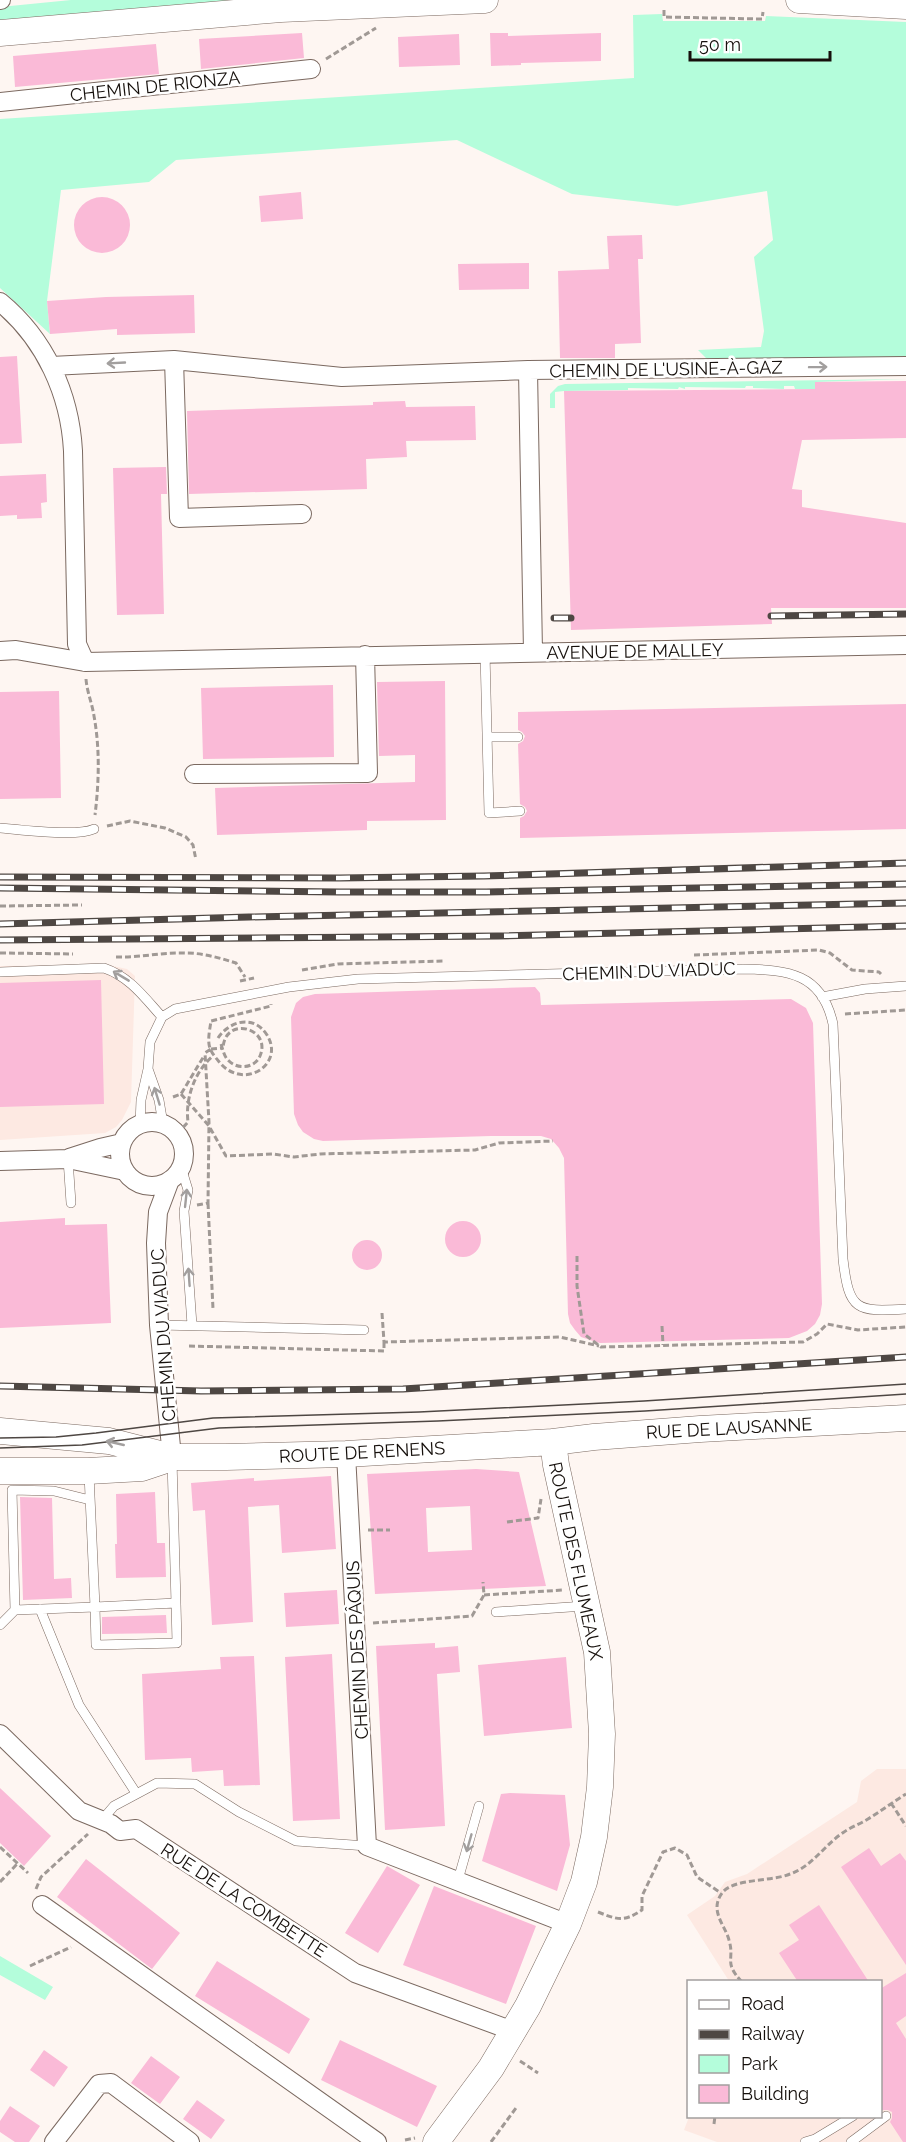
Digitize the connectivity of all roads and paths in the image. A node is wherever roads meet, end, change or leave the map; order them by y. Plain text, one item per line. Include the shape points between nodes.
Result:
1 (484, 0) edge
2 (799, 0) edge
3 (444, 1) edge
4 (906, 6) edge
5 (664, 10) dead end
6 (763, 12) dead end
7 (379, 25) dead end
8 (0, 33) edge
9 (310, 69) joint
10 (0, 102) edge
11 (0, 302) edge
12 (174, 360) junction
13 (51, 366) junction
14 (906, 366) edge
15 (528, 370) junction
16 (302, 514) dead end
17 (906, 645) edge
18 (0, 651) edge
19 (532, 652) junction
20 (485, 653) junction
21 (365, 656) junction
22 (85, 668) junction
23 (487, 737) junction
24 (518, 737) dead end
25 (194, 774) dead end
26 (520, 811) dead end
27 (97, 825) junction
28 (0, 828) edge
29 (196, 860) dead end
30 (0, 906) edge
31 (82, 906) dead end
32 (0, 953) edge
33 (83, 954) dead end
34 (105, 956) dead end
35 (0, 972) edge
36 (245, 977) dead end
37 (906, 986) edge
38 (271, 990) junction
39 (822, 997) junction
40 (906, 1010) edge
41 (831, 1015) junction
42 (162, 1017) junction
43 (218, 1038) dead end
44 (222, 1044) junction
45 (210, 1049) junction
46 (205, 1053) junction
47 (213, 1056) junction
48 (205, 1063) junction
49 (148, 1069) junction
50 (181, 1094) junction
51 (168, 1099) dead end
52 (189, 1102) junction
53 (140, 1125) junction
54 (209, 1126) junction
55 (170, 1129) junction
56 (553, 1141) dead end
57 (122, 1143) junction
58 (68, 1159) junction
59 (0, 1161) edge
60 (125, 1170) junction
61 (175, 1174) junction
62 (139, 1183) junction
63 (71, 1203) dead end
64 (208, 1203) junction
65 (196, 1205) dead end
66 (158, 1212) junction
67 (577, 1256) dead end
68 (213, 1308) dead end
69 (903, 1308) edge
70 (382, 1313) dead end
71 (159, 1325) junction
72 (192, 1325) junction
73 (662, 1326) dead end
74 (906, 1327) edge
75 (364, 1330) dead end
76 (384, 1342) junction
77 (663, 1345) junction
78 (189, 1346) dead end
79 (601, 1347) junction
80 (906, 1418) edge
81 (0, 1431) edge
82 (553, 1442) junction
83 (346, 1454) junction
84 (172, 1457) junction
85 (88, 1471) junction
86 (0, 1472) edge
87 (542, 1492) dead end
88 (90, 1500) junction
89 (507, 1522) dead end
90 (350, 1529) junction
91 (390, 1530) dead end
92 (483, 1582) dead end
93 (484, 1595) junction
94 (176, 1603) junction
95 (580, 1606) junction
96 (95, 1607) junction
97 (40, 1609) junction
98 (15, 1610) junction
99 (495, 1612) dead end
100 (356, 1624) junction
101 (0, 1625) edge
102 (0, 1734) edge
103 (136, 1793) junction
104 (906, 1794) edge
105 (891, 1803) junction
106 (479, 1806) dead end
107 (102, 1820) junction
108 (906, 1826) edge
109 (367, 1846) junction
110 (0, 1847) edge
111 (18, 1863) junction
112 (28, 1873) dead end
113 (458, 1880) junction
114 (0, 1882) edge
115 (721, 1893) junction
116 (42, 1905) joint
117 (598, 1912) dead end
118 (568, 1924) junction
119 (89, 1938) junction
120 (30, 1966) dead end
121 (741, 1980) edge
122 (513, 2031) junction
123 (514, 2057) dead end
124 (538, 2073) dead end
125 (516, 2108) dead end
126 (886, 2116) dead end
127 (715, 2118) edge
128 (850, 2118) edge
129 (714, 2124) dead end
130 (428, 2139) edge
131 (405, 2140) dead end
132 (54, 2142) edge
133 (190, 2142) edge
134 (377, 2142) edge
135 (491, 2142) edge
136 (805, 2142) edge
137 (851, 2142) edge

1 - 3 street
2 - 4 street
3 - 8 street via 281,9
5 - 6 path via 664,17 702,18 762,19
7 - 9 path
9 - 10 street, CHEMIN DE RIONZA
11 - 13 street via 32,336
12 -> 13 street
12 - 15 street via 342,376
12 - 16 street via 179,518
13 - 22 street via 72,428 78,644
15 -> 14 street, CHEMIN DE L'USINE-À-GAZ
15 - 19 street, CHEMIN DE L'USINE-À-GAZ
17 - 19 street, AVENUE DE MALLEY
18 - 22 street, AVENUE DE MALLEY via 16,650
19 - 20 street, AVENUE DE MALLEY
20 - 21 street, AVENUE DE MALLEY
20 - 23 lane
21 - 22 street, AVENUE DE MALLEY via 189,660
21 - 25 street via 368,773
22 - 27 path via 98,743
23 - 24 lane
23 - 26 lane via 489,813
27 - 28 lane via 89,831
27 - 29 path via 130,821 165,828 186,837 193,845
30 - 31 path
32 - 33 path
34 - 36 path via 185,953 215,957 236,963
42 -> 35 lane via 132,983 104,968
37 - 39 lane
38 - 39 lane, CHEMIN DU VIADUC via 358,980 742,969 798,975 813,984
38 - 42 lane, CHEMIN DU VIADUC via 175,1009
38 - 45 path via 271,1006 211,1021
39 - 41 lane, CHEMIN DU VIADUC
40 - 41 path
41 - 69 lane, CHEMIN DU VIADUC via 846,1286 856,1304 866,1310
42 - 49 lane via 150,1042
43 - 47 path via 230,1025 257,1025 269,1038 270,1056 260,1071 243,1076 226,1070
44 - 44 path via 228,1061 240,1067 252,1064 260,1055 261,1042 249,1029 236,1029
44 - 45 path, bridge via 224,1048
45 - 46 path
45 - 47 path
46 - 48 path
46 - 50 path
47 - 48 path
48 - 52 path via 196,1076
48 - 54 path
49 - 53 lane
55 -> 49 lane
50 - 51 path
50 - 52 path
52 - 54 path
52 - 55 path via 188,1122
53 - 55 street via 147,1122
53 - 57 street
54 - 56 path via 226,1156 475,1150 499,1143
54 - 64 path
55 - 61 street via 183,1150
57 - 58 street
57 - 60 street
58 - 59 street
58 - 60 street
58 - 63 lane
60 - 62 street
61 - 62 street via 160,1185
61 - 66 street, CHEMIN DU VIADUC
72 -> 61 lane via 184,1211 188,1190
62 - 66 street
64 - 65 path
64 - 68 path
66 - 71 street, CHEMIN DU VIADUC
67 - 79 path via 584,1334
70 - 76 path
71 - 72 lane
71 - 84 street, CHEMIN DU VIADUC
72 - 75 lane
73 - 77 path
74 - 77 path via 858,1330 827,1324 803,1342
76 - 78 path via 384,1351
76 - 79 path via 560,1337
77 - 79 path
80 - 82 street, RUE DE LAUSANNE
84 -> 81 street, ROUTE DE RENENS via 109,1441
82 - 83 street, ROUTE DE RENENS
82 - 95 street, ROUTE DES FLUMEAUX
83 - 84 street, ROUTE DE RENENS
83 - 90 street, CHEMIN DES PÂQUIS
84 - 85 street, ROUTE DE RENENS via 142,1468
84 - 94 lane
85 - 86 street, ROUTE DE RENENS
85 - 88 lane
87 - 89 path via 538,1518
88 - 96 lane
88 - 98 lane via 54,1491 12,1490
90 - 91 path
90 - 100 street, CHEMIN DES PÂQUIS
92 - 93 path
93 - 95 path via 568,1589
93 - 100 path via 472,1616
94 - 96 lane
94 - 96 lane via 177,1643 96,1646
95 - 99 lane
95 - 118 street, ROUTE DES FLUMEAUX via 597,1652 602,1734 594,1837 584,1882
96 - 97 lane
97 - 98 lane
97 - 103 lane via 79,1705
98 - 101 lane
100 - 109 street, CHEMIN DES PÂQUIS
102 - 107 street, RUE DE LA COMBETTE via 79,1811
103 - 107 lane via 114,1806
103 - 109 lane via 157,1783 195,1784 297,1841
104 - 105 path
105 - 108 path
105 - 115 path via 844,1832 813,1862 791,1874 735,1883
106 -> 113 lane
107 - 116 path via 41,1877 34,1894
107 - 122 street, RUE DE LA COMBETTE via 120,1831 136,1829 355,1973
109 - 113 street
110 - 111 path
111 - 112 path
111 - 114 path
113 - 118 street
115 - 117 path via 697,1877 687,1855 675,1848 663,1852 642,1896 642,1910 629,1918
115 - 121 path via 718,1919 729,1939 729,1964
116 - 119 street
118 - 122 street, ROUTE DES FLUMEAUX
119 - 120 path
119 - 134 street
122 - 130 street, ROUTE DES FLUMEAUX via 490,2068
123 - 124 path
125 - 135 path
126 - 137 lane
127 - 129 path
128 - 136 lane
130 - 131 path
132 - 133 street via 99,2084 111,2084

